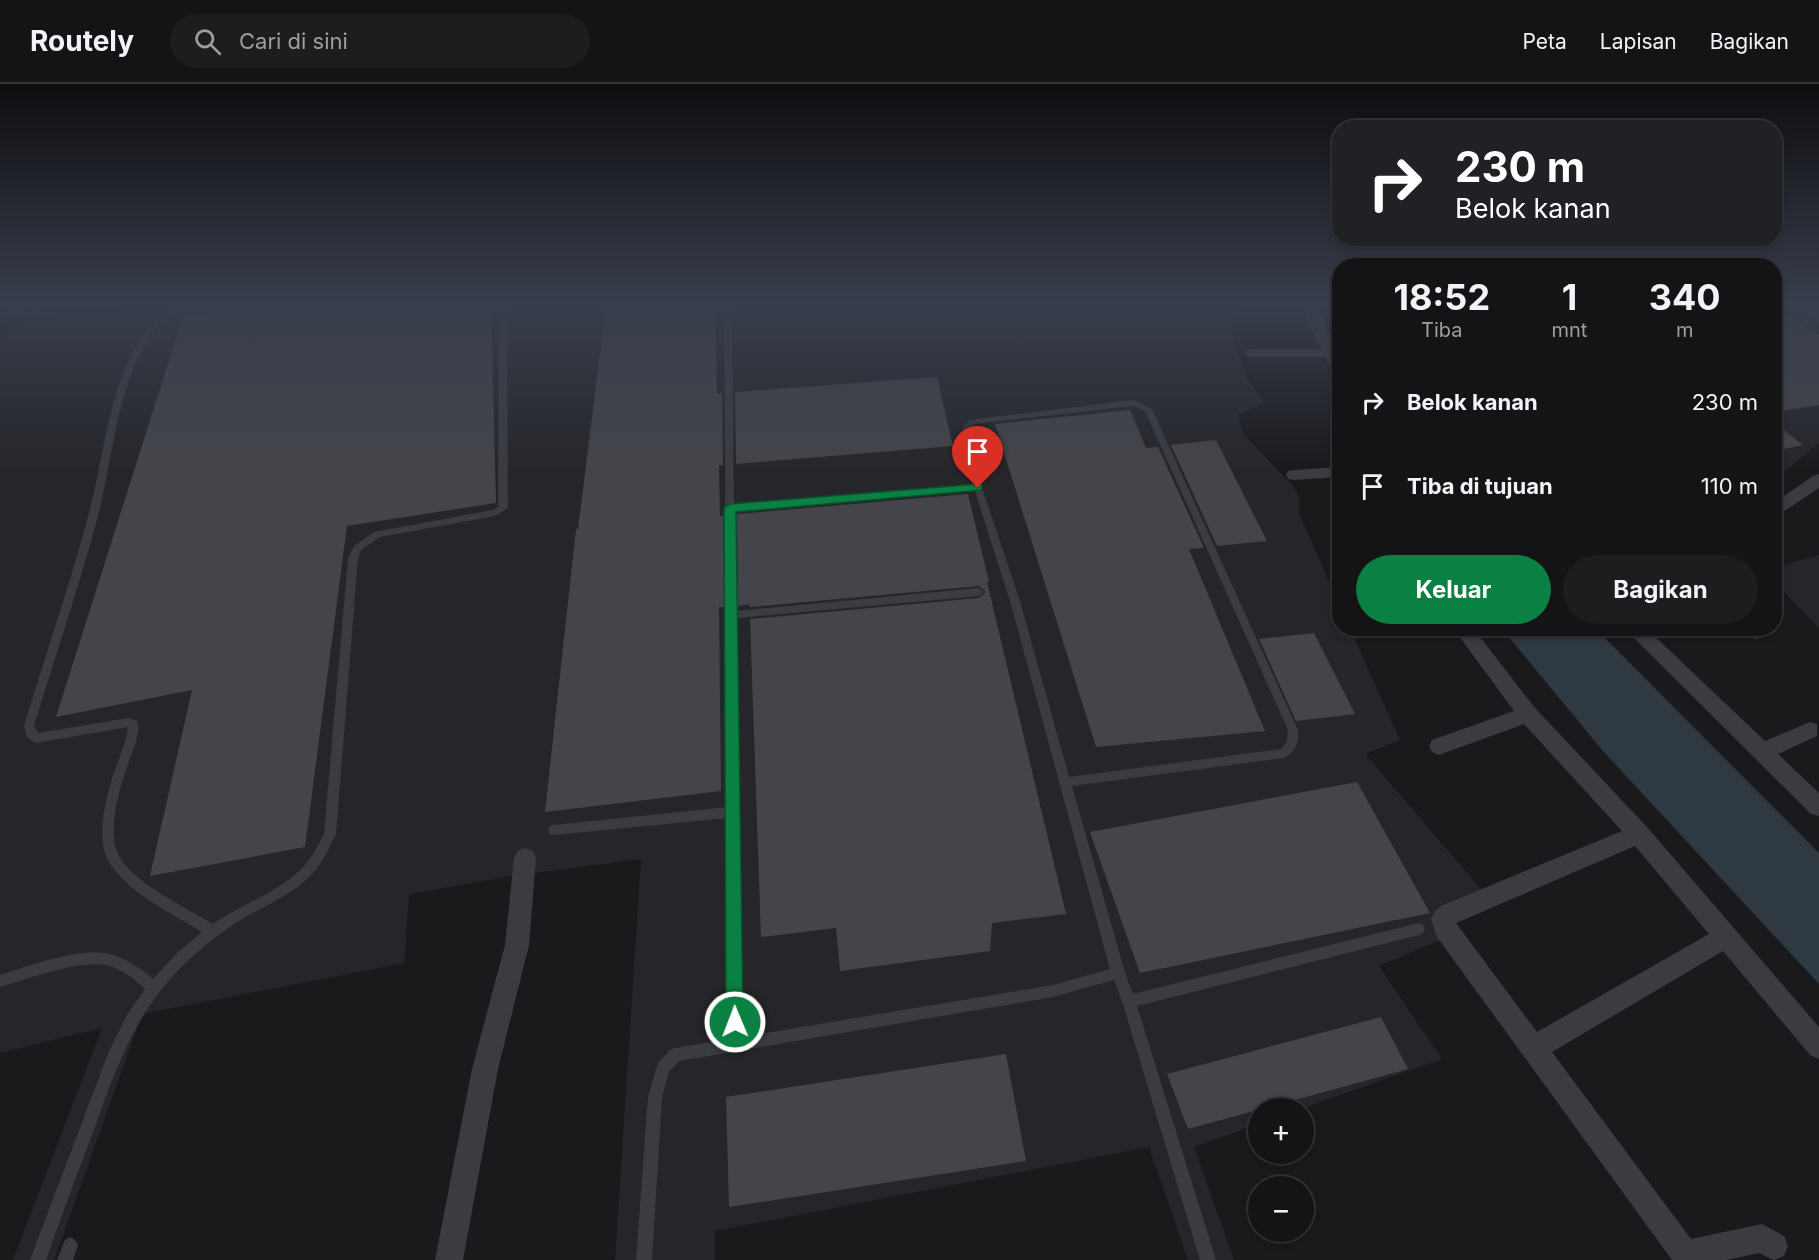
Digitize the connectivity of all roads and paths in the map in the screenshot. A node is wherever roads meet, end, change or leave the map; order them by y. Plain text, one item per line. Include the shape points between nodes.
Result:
1 (133, 360) edge
2 (503, 360) edge
3 (729, 360) edge
4 (1332, 472) edge
5 (1294, 475) dead end
6 (1819, 480) edge
7 (978, 488) junction
8 (1782, 506) edge
9 (730, 508) junction
10 (979, 592) dead end
11 (731, 615) junction
12 (1468, 636) edge
13 (1641, 636) edge
14 (1528, 714) junction
15 (1810, 730) dead end
16 (1439, 746) dead end
17 (1762, 752) junction
18 (1066, 782) junction
19 (1819, 807) edge
20 (733, 812) junction
21 (554, 830) dead end
22 (1639, 834) junction
23 (525, 858) dead end
24 (1419, 929) dead end
25 (213, 931) junction
26 (1726, 937) junction
27 (1118, 973) junction
28 (0, 981) edge
29 (154, 988) junction
30 (1129, 1001) junction
31 (735, 1045) junction
32 (1819, 1046) edge
33 (1534, 1047) junction
34 (1774, 1246) dead end
35 (1687, 1258) edge
36 (38, 1260) edge
37 (449, 1260) edge
38 (644, 1260) edge
39 (1208, 1260) edge

1 - 25 lane via 93,515 28,726 36,738 133,724 113,794 109,829 113,857 148,890
2 - 25 lane via 503,508 495,513 377,534 357,548 353,558 330,834 322,855 304,875 283,892 237,914
3 - 9 lane
4 - 5 street
6 - 8 street
7 - 9 lane
7 - 18 lane via 1015,600
7 - 18 lane via 965,435 972,422 1143,405 1293,730 1293,743 1284,753
9 - 11 lane
10 - 11 lane
11 - 20 lane
12 - 14 street
13 - 17 street
14 - 16 street
14 - 22 street
15 - 17 street
17 - 19 street
18 - 27 lane
20 - 21 lane
20 - 31 lane
22 - 26 street
22 - 33 street via 1443,919 1453,942
23 - 37 street via 517,945 485,1069
24 - 30 lane
25 - 29 lane
26 - 32 street
26 - 33 street
27 - 30 lane
27 - 31 lane via 1053,991
28 - 29 lane via 67,963 105,958 136,973
29 - 36 lane via 127,1025
30 - 39 lane
31 - 38 lane via 675,1055 663,1068 655,1096
33 - 35 street
34 - 35 street via 1762,1238

